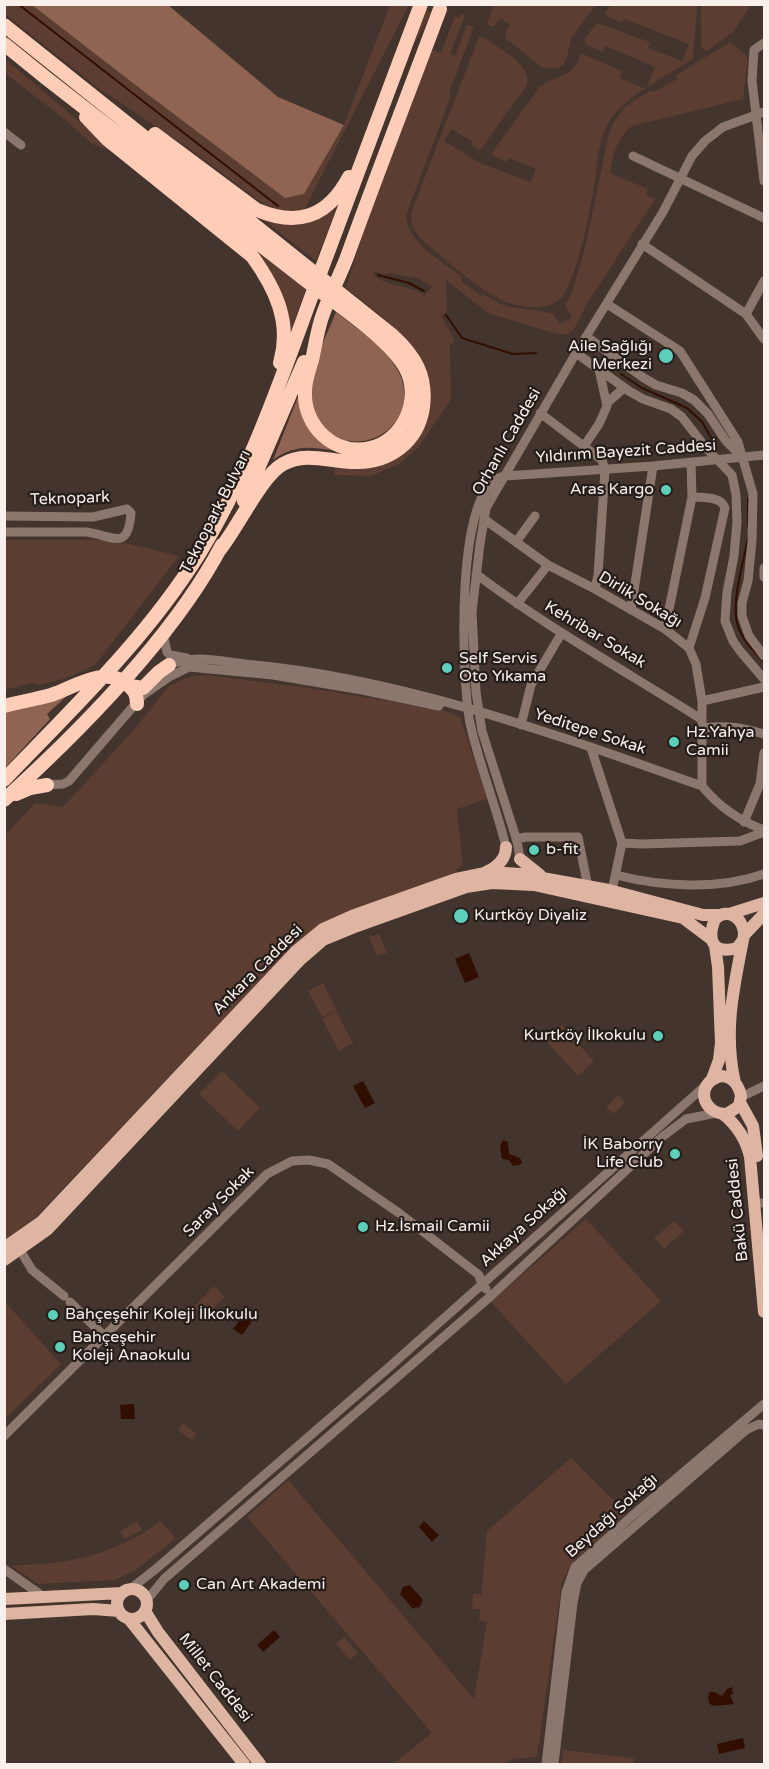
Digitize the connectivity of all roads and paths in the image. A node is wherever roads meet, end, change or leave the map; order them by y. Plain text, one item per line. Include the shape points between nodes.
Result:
1 (421, 4) edge
2 (440, 9) dead end
3 (4, 25) edge
4 (765, 43) edge
5 (4, 45) edge
6 (49, 61) junction
7 (46, 78) junction
8 (760, 113) edge
9 (377, 122) junction
10 (4, 132) edge
11 (21, 145) dead end
12 (633, 156) dead end
13 (763, 162) edge
14 (680, 179) junction
15 (765, 181) edge
16 (765, 218) edge
17 (642, 244) junction
18 (765, 281) edge
19 (607, 304) junction
20 (746, 314) junction
21 (321, 321) junction
22 (587, 337) junction
23 (765, 339) edge
24 (576, 352) junction
25 (599, 369) junction
26 (624, 388) junction
27 (608, 402) junction
28 (540, 413) junction
29 (260, 431) junction
30 (584, 446) junction
31 (765, 455) edge
32 (743, 457) junction
33 (718, 461) junction
34 (691, 462) junction
35 (653, 466) junction
36 (605, 470) junction
37 (505, 476) junction
38 (490, 482) joint
39 (692, 497) junction
40 (4, 516) edge
41 (535, 516) dead end
42 (484, 519) junction
43 (4, 532) edge
44 (516, 542) junction
45 (218, 552) junction
46 (548, 565) junction
47 (765, 568) edge
48 (476, 574) junction
49 (765, 577) edge
50 (595, 589) junction
51 (517, 604) junction
52 (631, 610) junction
53 (665, 629) junction
54 (163, 633) junction
55 (561, 634) junction
56 (689, 648) junction
57 (765, 656) edge
58 (195, 659) junction
59 (169, 665) joint
60 (272, 670) junction
61 (106, 676) junction
62 (765, 679) edge
63 (126, 683) junction
64 (765, 687) edge
65 (702, 701) junction
66 (137, 704) junction
67 (4, 706) edge
68 (468, 707) junction
69 (478, 711) junction
70 (701, 723) junction
71 (520, 725) junction
72 (765, 734) edge
73 (591, 748) junction
74 (765, 753) edge
75 (6, 777) edge
76 (25, 782) junction
77 (47, 785) junction
78 (702, 786) junction
79 (4, 801) edge
80 (744, 822) junction
81 (765, 831) edge
82 (511, 843) junction
83 (622, 843) junction
84 (520, 860) junction
85 (482, 874) junction
86 (616, 874) junction
87 (765, 874) edge
88 (512, 877) junction
89 (546, 879) junction
90 (588, 886) junction
91 (612, 891) junction
92 (765, 903) edge
93 (724, 914) junction
94 (765, 914) edge
95 (743, 937) junction
96 (713, 942) junction
97 (710, 1081) junction
98 (735, 1083) junction
99 (765, 1086) edge
100 (741, 1100) junction
101 (720, 1113) junction
102 (763, 1203) edge
103 (765, 1244) edge
104 (4, 1248) edge
105 (20, 1250) junction
106 (4, 1260) edge
107 (482, 1285) junction
108 (492, 1295) junction
109 (765, 1312) edge
110 (105, 1337) junction
111 (387, 1369) junction
112 (396, 1378) junction
113 (765, 1404) edge
114 (765, 1425) edge
115 (4, 1436) edge
116 (267, 1472) junction
117 (275, 1481) junction
118 (4, 1569) edge
119 (125, 1592) junction
120 (44, 1597) junction
121 (4, 1599) edge
122 (146, 1606) junction
123 (119, 1611) junction
124 (4, 1614) edge
125 (129, 1619) junction
126 (244, 1764) edge
127 (260, 1764) edge
128 (546, 1764) edge
129 (554, 1764) edge

1 - 9 highway
2 - 21 highway
3 - 6 highway
4 - 8 street via 754,50 752,81
5 - 7 highway
6 - 9 highway via 257,210 283,218 312,215 333,200 344,187
6 - 45 highway via 392,335 420,369 424,384 422,413 413,435 403,446 387,456 365,462 305,457 282,464 270,474
7 - 21 highway via 395,353 411,383 410,408 397,431 377,446 343,447 327,440 310,419 305,390
7 - 29 highway via 107,139 252,256 269,280 282,310 283,347
8 - 13 street
8 - 14 street, Orhanlı Caddesi via 714,133 692,156
9 - 29 highway, Teknopark Bulvarı
10 - 11 street
12 - 14 street
13 - 15 street
14 - 16 street
14 - 17 street, Orhanlı Caddesi
17 - 19 street, Orhanlı Caddesi
17 - 20 street
18 - 20 street
19 - 22 street, Orhanlı Caddesi
19 - 32 street via 680,351 738,442
20 - 23 street
21 - 45 highway, Teknopark Bulvarı via 258,472
22 - 24 street, Orhanlı Caddesi
22 - 32 street via 644,378 694,400
24 - 25 street
24 - 28 street, Orhanlı Caddesi
25 - 26 street
25 - 27 street
26 - 27 street
26 - 33 street via 682,417
27 - 30 street
28 - 30 street
28 - 37 street, Orhanlı Caddesi
29 - 61 highway, Teknopark Bulvarı via 233,493 198,555
30 - 36 street via 602,460
31 - 32 street, Yıldırım Bayezit Caddesi
32 - 33 street, Yıldırım Bayezit Caddesi
32 - 57 street via 753,494 753,519 742,616 749,636
33 - 34 street, Yıldırım Bayezit Caddesi
33 - 62 street via 732,476 736,495 736,543 725,621 733,642
34 - 35 street, Yıldırım Bayezit Caddesi
34 - 39 street
35 - 36 street, Yıldırım Bayezit Caddesi
35 - 52 street
36 - 37 street, Yıldırım Bayezit Caddesi
36 - 50 street
37 - 38 street, Yıldırım Bayezit Caddesi
37 - 42 street, Orhanlı Caddesi via 486,508
38 - 68 street, Orhanlı Caddesi via 474,516 464,598
39 - 53 street
39 - 56 street via 719,500 725,508 705,598
40 - 43 street, Teknopark via 93,517 128,509 131,513 125,534 117,540 86,532
41 - 44 street
42 - 44 street, Dirlik Sokağı
42 - 48 street, Orhanlı Caddesi
44 - 46 street, Dirlik Sokağı
45 - 54 highway, Teknopark Bulvarı
46 - 50 street, Dirlik Sokağı
46 - 51 street
47 - 49 street
48 - 51 street, Kehribar Sokak
48 - 69 street, Orhanlı Caddesi via 472,628
50 - 52 street, Dirlik Sokağı
51 - 55 street, Kehribar Sokak
52 - 53 street, Dirlik Sokağı
53 - 56 street, Dirlik Sokağı
54 - 58 street via 167,652
54 - 63 highway, Teknopark Bulvarı
55 - 70 street, Kehribar Sokak via 608,660
55 - 71 street via 531,685
56 - 65 street, Dirlik Sokağı
58 - 59 street
58 - 60 street
59 - 63 highway via 143,688
60 - 66 street via 189,667 143,695
60 - 68 street via 363,686 456,710
61 - 63 highway
61 - 67 highway
61 - 75 highway, Teknopark Bulvarı
63 - 66 highway via 136,694
63 - 76 highway, Teknopark Bulvarı
64 - 65 street
65 - 70 street, Dirlik Sokağı
66 - 77 street via 73,778 63,784
68 - 69 street, Yeditepe Sokak
68 - 82 street, Orhanlı Caddesi via 473,733
69 - 71 street, Yeditepe Sokak
69 - 82 street, Orhanlı Caddesi
70 - 72 street
70 - 78 street, Dirlik Sokağı
71 - 73 street, Yeditepe Sokak
73 - 78 street, Yeditepe Sokak
73 - 83 street
74 - 80 street via 760,784
75 - 76 street
76 - 77 street
76 - 79 highway, Teknopark Bulvarı
77 - 79 highway via 30,788
78 - 80 street
80 - 81 street
81 - 83 street via 740,841
82 - 84 street, Orhanlı Caddesi
82 - 85 main road via 502,860
82 - 88 main road
82 - 90 street via 526,837 578,837
83 - 86 street
84 - 88 main road
84 - 89 main road
85 - 88 main road, Ankara Caddesi
85 - 104 main road, Ankara Caddesi via 456,879 352,916 314,936 41,1222
86 - 87 street via 680,884 744,881
86 - 91 street
88 - 89 main road, Ankara Caddesi
88 - 96 main road, Ankara Caddesi via 683,918
88 - 105 main road, Ankara Caddesi via 466,888 323,940 48,1229
89 - 90 main road, Ankara Caddesi
90 - 91 main road, Ankara Caddesi
91 - 93 main road, Ankara Caddesi via 703,915
92 - 93 main road, Ankara Caddesi
93 - 95 main road via 740,920
93 - 96 main road via 712,926
94 - 95 main road
95 - 96 main road via 732,950 719,949
95 - 98 main road, Bakü Caddesi via 730,1008 729,1040
96 - 97 main road, Bakü Caddesi via 718,967 721,1043
97 - 98 main road via 728,1076
97 - 101 main road, Bakü Caddesi via 705,1089 705,1102
97 - 107 street, Akkaya Sokağı
98 - 100 main road, Bakü Caddesi
99 - 100 street
100 - 101 main road via 732,1112
100 - 102 main road, Bakü Caddesi via 753,1126
101 - 108 street, Akkaya Sokağı via 690,1118 672,1128
101 - 109 main road, Bakü Caddesi via 743,1135 750,1157
102 - 103 main road, Bakü Caddesi
105 - 106 main road, Ankara Caddesi
105 - 110 street via 32,1270
107 - 108 street, Saray Sokak
107 - 110 street, Saray Sokak via 479,1275 338,1170 318,1161 300,1160 267,1174
107 - 111 street, Akkaya Sokağı
108 - 112 street, Akkaya Sokağı
110 - 115 street, Saray Sokak
111 - 112 street
111 - 116 street, Akkaya Sokağı
112 - 117 street, Akkaya Sokağı
113 - 128 street, Beydağı Sokağı via 575,1567 566,1592
114 - 129 street, Beydağı Sokağı via 746,1430 584,1570 573,1603
116 - 117 street
116 - 119 street, Akkaya Sokağı
117 - 122 street, Akkaya Sokağı via 164,1579
118 - 120 street
119 - 120 main road
119 - 122 main road via 139,1592
119 - 123 main road via 118,1600
120 - 121 main road
122 - 125 main road via 138,1618
122 - 127 main road, Millet Caddesi via 158,1632
123 - 124 main road
123 - 125 main road
125 - 126 main road, Millet Caddesi

